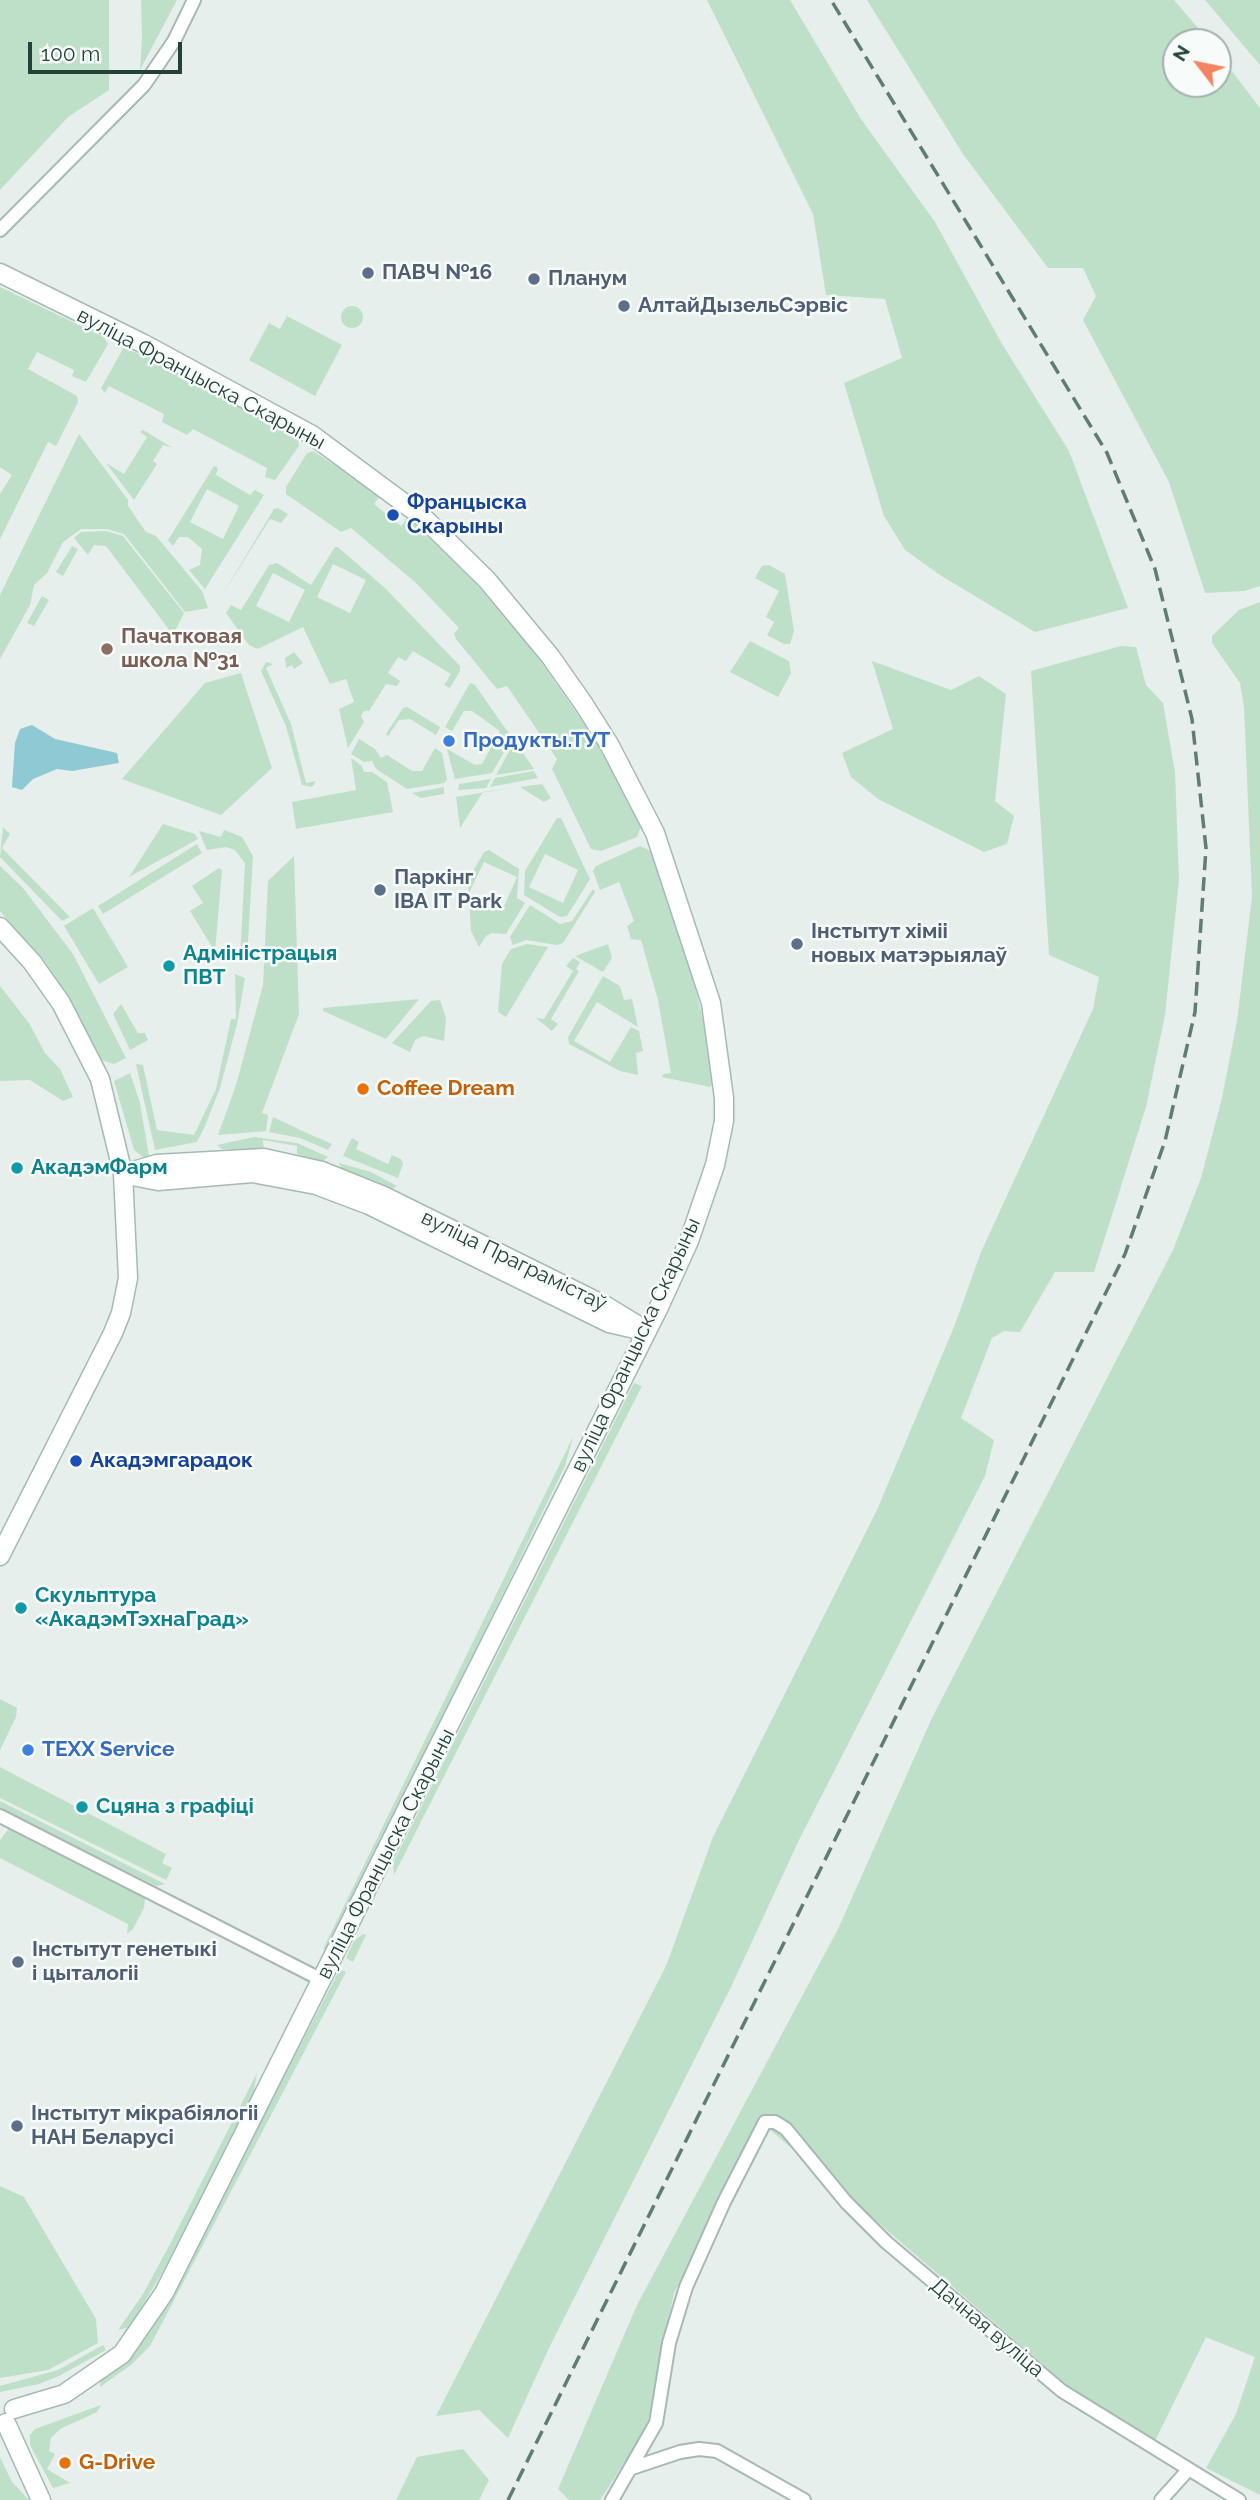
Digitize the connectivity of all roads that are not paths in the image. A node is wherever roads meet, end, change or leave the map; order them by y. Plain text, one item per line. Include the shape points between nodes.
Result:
1 (194, 0) edge
2 (0, 230) edge
3 (0, 273) edge
4 (0, 927) edge
5 (123, 1174) junction
6 (647, 1331) junction
7 (0, 1556) edge
8 (0, 1816) edge
9 (322, 1980) junction
10 (5, 2413) edge
11 (632, 2468) junction
12 (1188, 2470) junction
13 (41, 2500) edge
14 (612, 2500) edge
15 (804, 2500) edge
16 (1161, 2500) edge
17 (1238, 2500) edge

1 - 2 street via 145,85
3 - 6 main road, вуліца Францыска Скарыны via 250,400 312,435 398,497 487,580 550,656 609,744 654,833 690,936 711,1003 724,1098 724,1121 711,1178 689,1241
4 - 5 main road via 32,962 83,1041 107,1098
5 - 6 main road, вуліца Праграмістаў via 158,1181 253,1173 316,1185 369,1205 609,1323
5 - 7 main road via 128,1278 121,1312
6 - 9 main road, вуліца Францыска Скарыны
8 - 9 street
9 - 10 main road, вуліца Францыска Скарыны via 163,2294 133,2342 64,2394
10 - 13 main road
11 - 12 street, Дачная вуліца via 656,2423 669,2343 686,2287 765,2122 775,2122 886,2242 1062,2391
11 - 14 street
11 - 15 street via 680,2452 717,2451
12 - 16 street
12 - 17 street, Дачная вуліца

